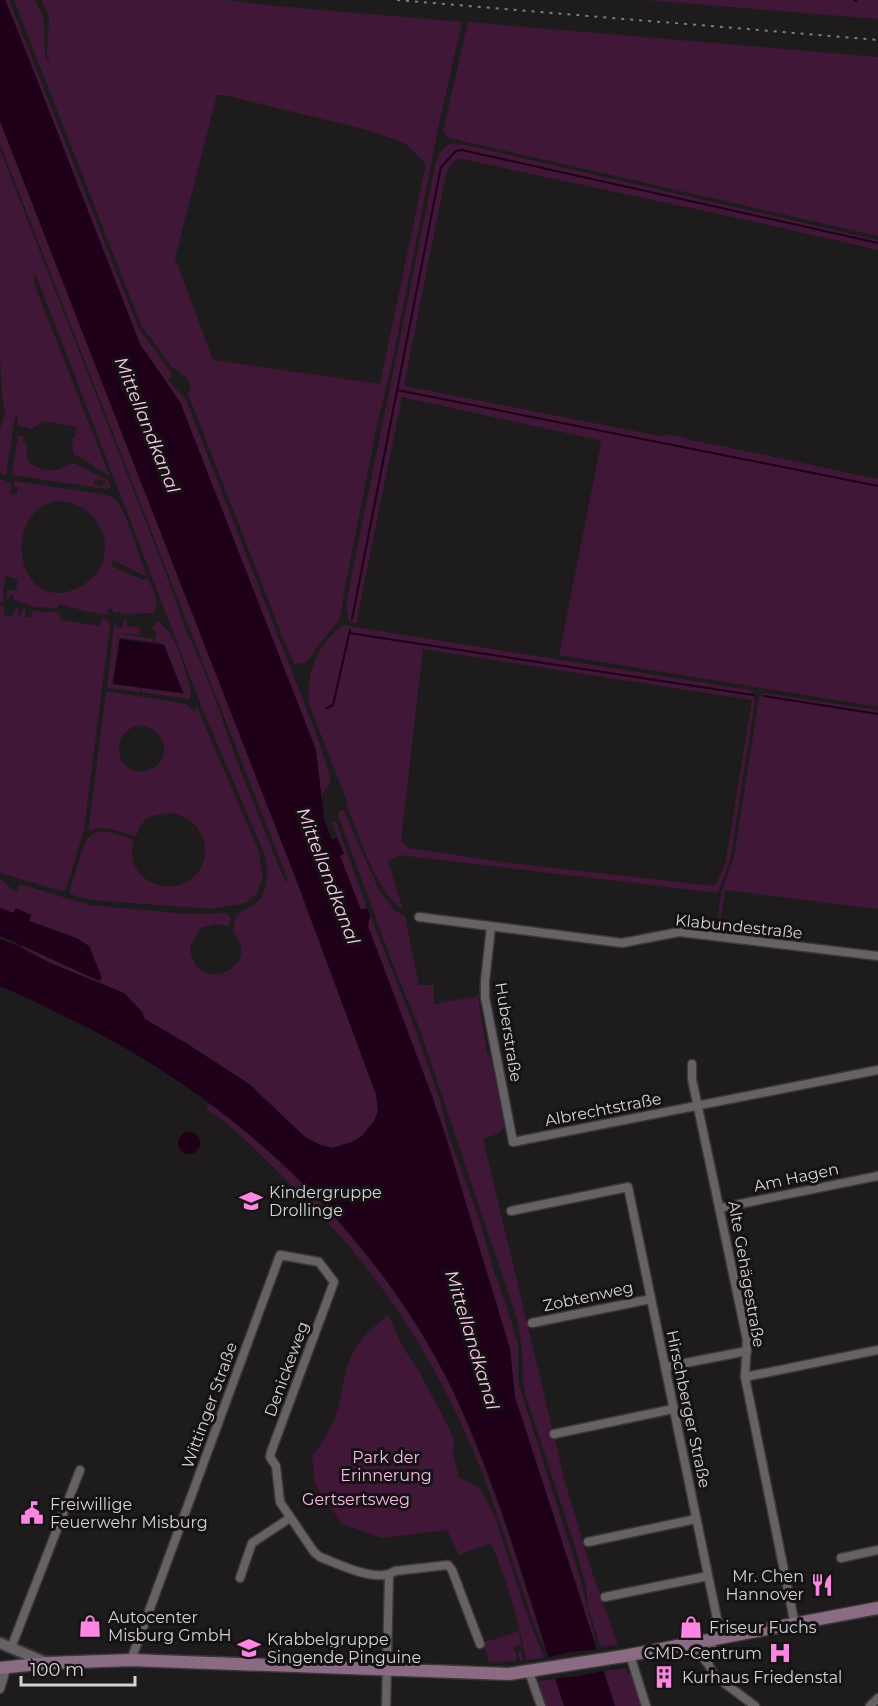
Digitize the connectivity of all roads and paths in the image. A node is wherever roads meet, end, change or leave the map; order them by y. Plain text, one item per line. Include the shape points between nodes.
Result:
1 (419, 917) dead end
2 (491, 927) junction
3 (878, 956) edge
4 (693, 1064) dead end
5 (878, 1070) edge
6 (698, 1105) junction
7 (513, 1142) joint
8 (878, 1176) edge
9 (720, 1208) junction
10 (511, 1210) dead end
11 (334, 1282) joint
12 (651, 1299) junction
13 (532, 1323) dead end
14 (878, 1350) edge
15 (747, 1351) junction
16 (665, 1367) junction
17 (745, 1377) junction
18 (674, 1409) junction
19 (554, 1434) dead end
20 (80, 1470) dead end
21 (290, 1518) junction
22 (696, 1519) junction
23 (588, 1542) dead end
24 (878, 1550) edge
25 (841, 1558) dead end
26 (389, 1575) junction
27 (708, 1576) junction
28 (240, 1578) dead end
29 (606, 1597) dead end
30 (878, 1608) edge
31 (795, 1625) junction
32 (717, 1638) junction
33 (0, 1643) edge
34 (691, 1643) junction
35 (480, 1644) dead end
36 (11, 1648) junction
37 (630, 1655) junction
38 (131, 1660) junction
39 (47, 1663) junction
40 (708, 1664) junction
41 (386, 1670) junction
42 (534, 1671) junction
43 (3, 1676) edge
44 (878, 1699) edge
45 (386, 1706) edge
46 (541, 1706) edge
47 (646, 1706) edge
48 (755, 1706) edge
49 (870, 1706) edge

1 - 2 street, Klabundestraße
2 - 3 street, Klabundestraße via 622,943 679,932
2 - 7 street, Huberstraße via 485,997
4 - 6 street
5 - 6 street, Albrechtstraße
6 - 7 street, Albrechtstraße
6 - 9 street, Alte Gehägestraße
8 - 9 street, Am Hagen
9 - 15 street, Alte Gehägestraße
10 - 12 street, Hirschberger Straße via 628,1187
11 - 21 street, Denickeweg via 270,1457 276,1466 280,1502
11 - 38 street, Wittinger Straße via 319,1262 280,1255
12 - 13 street, Zobtenweg
12 - 16 street, Hirschberger Straße
14 - 17 street
15 - 16 street
15 - 17 street, Alte Gehägestraße
16 - 18 street, Hirschberger Straße
17 - 31 street, Alte Gehägestraße
18 - 19 street
18 - 22 street, Hirschberger Straße
20 - 36 street
21 - 26 street via 320,1557 373,1576
21 - 28 street via 252,1543
22 - 23 street
22 - 27 street, Hirschberger Straße
24 - 25 street
26 - 35 street via 448,1565
26 - 41 street
27 - 29 street
27 - 32 street, Hirschberger Straße
30 - 31 main road
31 - 32 main road
32 - 34 main road
32 - 40 street
33 - 36 street
34 - 37 main road
34 - 40 street
36 - 39 street
36 - 43 street
37 - 42 main road
37 - 47 street
38 - 39 main road
38 - 41 main road
39 - 43 main road
40 - 48 street via 715,1676
41 - 42 main road via 507,1674
41 - 45 street
42 - 46 street
44 - 49 street

